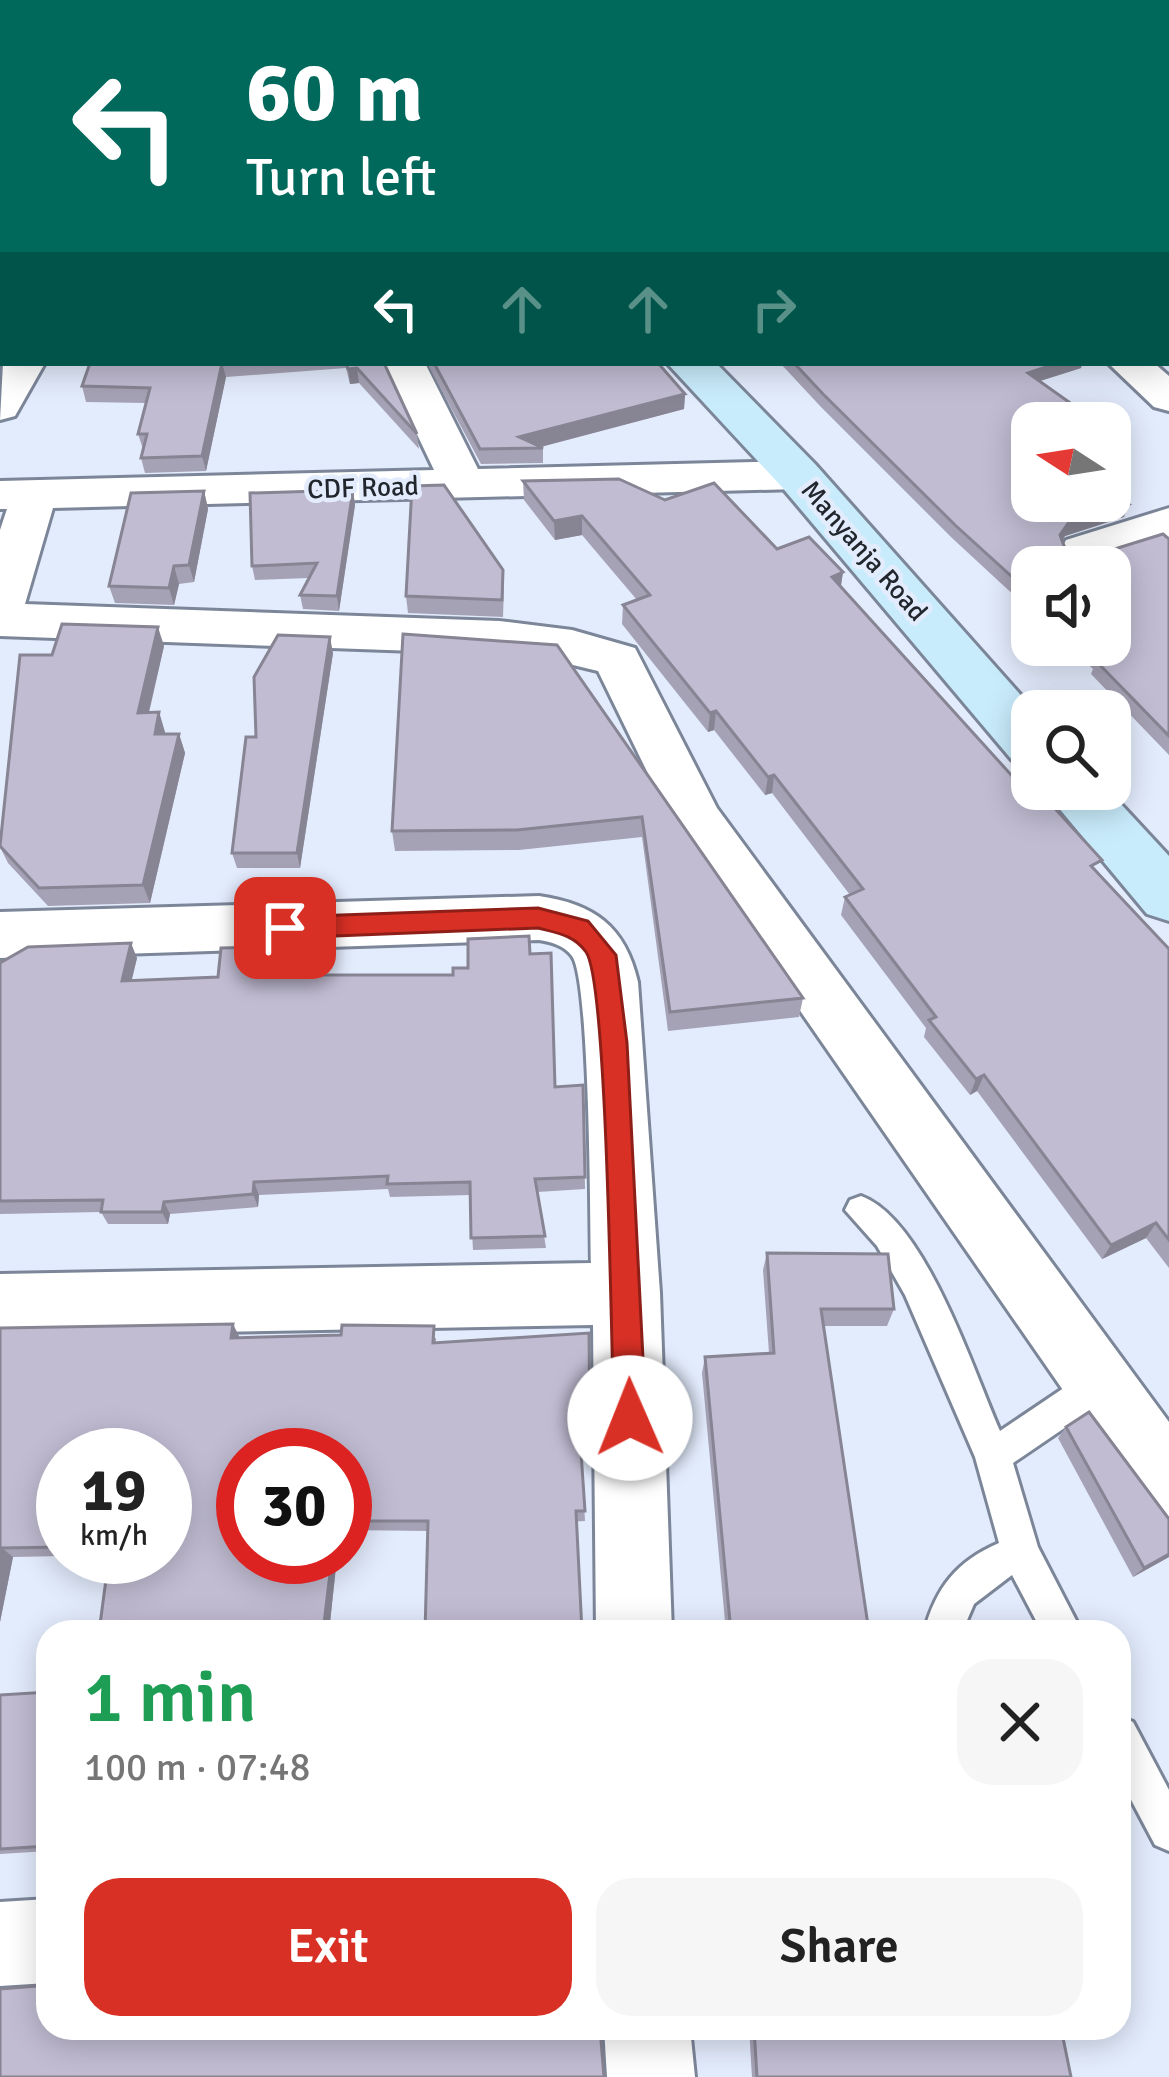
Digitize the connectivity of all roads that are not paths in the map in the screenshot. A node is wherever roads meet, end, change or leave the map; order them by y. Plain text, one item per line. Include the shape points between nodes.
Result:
1 (22, 366) edge
2 (405, 366) edge
3 (693, 366) edge
4 (0, 407) edge
5 (798, 475) junction
6 (464, 485) junction
7 (17, 496) edge
8 (1169, 523) edge
9 (1098, 546) edge
10 (0, 606) edge
11 (0, 620) edge
12 (1011, 721) edge
13 (1091, 810) edge
14 (1169, 897) edge
15 (0, 935) edge
16 (861, 1210) dead end
17 (627, 1292) junction
18 (0, 1305) edge
19 (1101, 1383) junction
20 (993, 1456) junction
21 (1169, 1482) edge
22 (1021, 1555) junction
23 (634, 1620) edge
24 (948, 1620) edge
25 (1056, 1620) edge
26 (1131, 1768) edge
27 (1169, 1831) edge
28 (36, 1941) edge
29 (0, 1944) edge
30 (648, 2040) edge
31 (651, 2077) edge

1 - 4 street
2 - 6 street
3 - 5 main road, Manyanja Road
5 - 6 street, CDF Road
5 - 12 main road, Manyanja Road
6 - 7 street, CDF Road
7 - 10 street
8 - 9 street
11 - 19 street via 281,625 536,641 617,660 695,819
13 - 14 main road
15 - 17 street via 538,918 579,928 602,955
16 - 20 lane via 901,1251
17 - 18 street
17 - 23 street
19 - 20 lane
19 - 21 street
20 - 22 lane
22 - 24 lane via 980,1569
22 - 25 lane
26 - 27 lane
28 - 29 street
30 - 31 street

